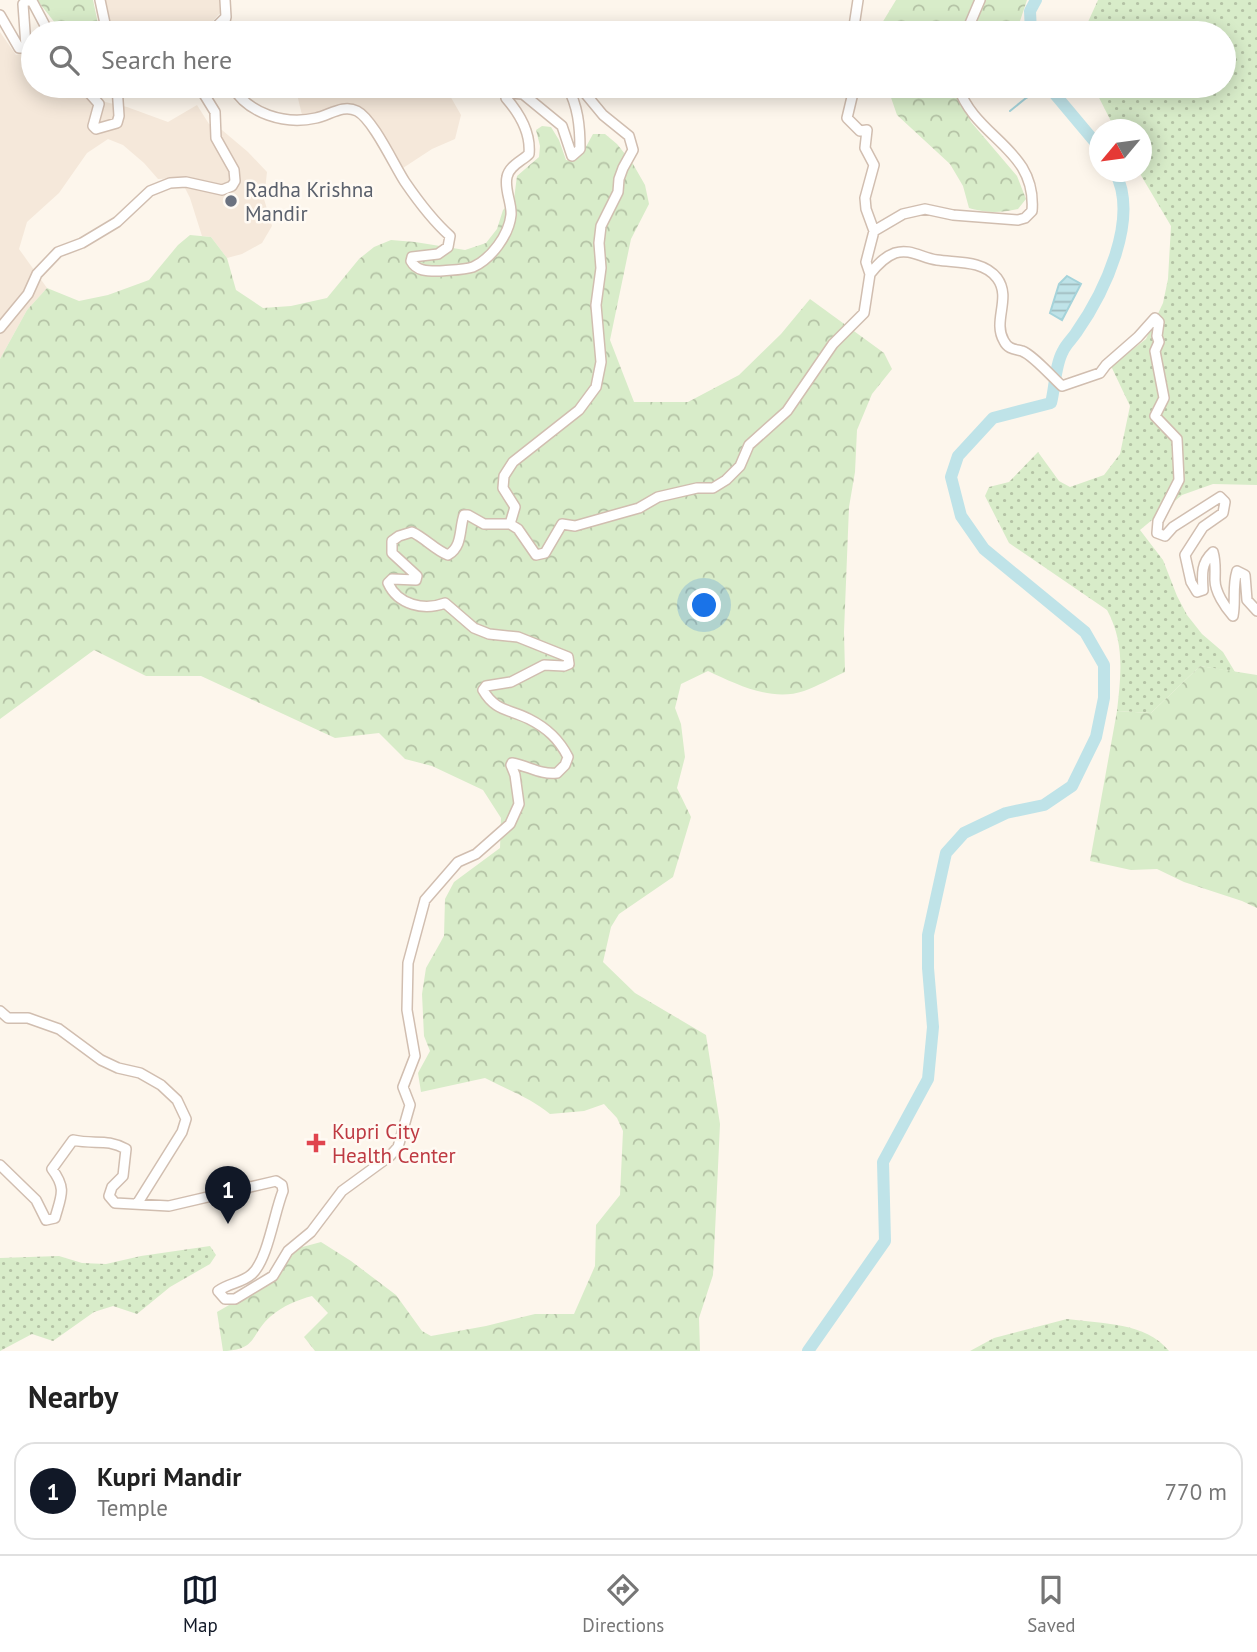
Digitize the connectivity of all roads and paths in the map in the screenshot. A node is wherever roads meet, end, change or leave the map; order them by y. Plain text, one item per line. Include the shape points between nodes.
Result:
1 (100, 0) edge
2 (225, 0) edge
3 (858, 0) edge
4 (980, 0) edge
5 (0, 15) edge
6 (226, 17) junction
7 (25, 21) edge
8 (43, 21) edge
9 (104, 21) edge
10 (222, 21) edge
11 (225, 21) edge
12 (855, 21) edge
13 (971, 21) edge
14 (21, 48) edge
15 (94, 98) edge
16 (118, 98) edge
17 (206, 98) edge
18 (239, 98) edge
19 (506, 98) edge
20 (528, 98) edge
21 (573, 98) edge
22 (589, 98) edge
23 (852, 98) edge
24 (964, 98) edge
25 (874, 231) junction
26 (870, 274) junction
27 (0, 328) edge
28 (510, 524) junction
29 (1257, 611) edge
30 (0, 1011) edge
31 (0, 1165) edge
32 (137, 1204) junction

1 - 9 street
2 - 6 street
3 - 12 street
4 - 13 street
5 - 14 street
6 - 10 street
6 - 11 street
7 - 8 street via 26,1 32,1
15 - 16 street via 99,104 96,128 117,123
17 - 27 street via 215,112 219,147 234,170 232,186 215,190 186,182 150,191 117,222 58,252
18 - 19 street via 259,111 295,121 346,108 359,111 421,205 450,236 448,247 438,254 412,257 421,270 441,271 472,267 489,255 509,228 507,177 529,153 530,145
20 - 21 street via 562,126 572,156 580,149
22 - 28 street via 629,136 633,150 601,226 596,305 601,362 596,387 579,410 513,461 504,476 503,488 515,508
23 - 25 street via 847,118 860,131 867,130 865,148 874,165 865,198
24 - 25 street via 1029,176 1032,211 1018,220 925,209 904,214
25 - 26 street via 866,262
26 - 28 street via 864,313 833,344 787,411 749,445 740,466 726,480 713,488 658,497 639,508 575,526 562,524 540,556
26 - 29 street via 886,258 905,251 934,260 969,262 986,270 997,278 1003,292 999,326 1004,341 1024,352 1062,386 1100,373 1155,318 1159,322 1155,351 1164,398 1155,416 1177,439 1179,480 1158,521 1157,533 1165,536 1220,497 1225,502 1223,513 1203,527 1185,555 1191,582 1197,592 1203,590 1202,568 1213,552 1215,584 1228,611 1233,616 1237,571 1245,575 1247,600
28 - 32 street via 484,524 464,515 457,545 449,555 412,532 392,541 392,553 417,576 410,581 392,579 388,583 393,593 421,607 445,603 474,628 518,637 568,657 569,664 544,665 483,690 498,708 547,730 561,742 568,757 557,773 550,774 510,765 519,804 510,824 476,855 458,862 425,900 408,963 407,1010 415,1056 403,1087 410,1105 398,1147 342,1191 311,1231 288,1251 273,1276 235,1299 218,1291 240,1283 262,1261 282,1185 271,1181 169,1206
30 - 32 street via 8,1018 29,1018 59,1029 101,1060 140,1073 177,1100 186,1118 182,1132
31 - 32 street via 36,1200 46,1220 55,1218 62,1197 62,1182 52,1169 73,1140 112,1142 127,1149 123,1176 109,1196 115,1203

